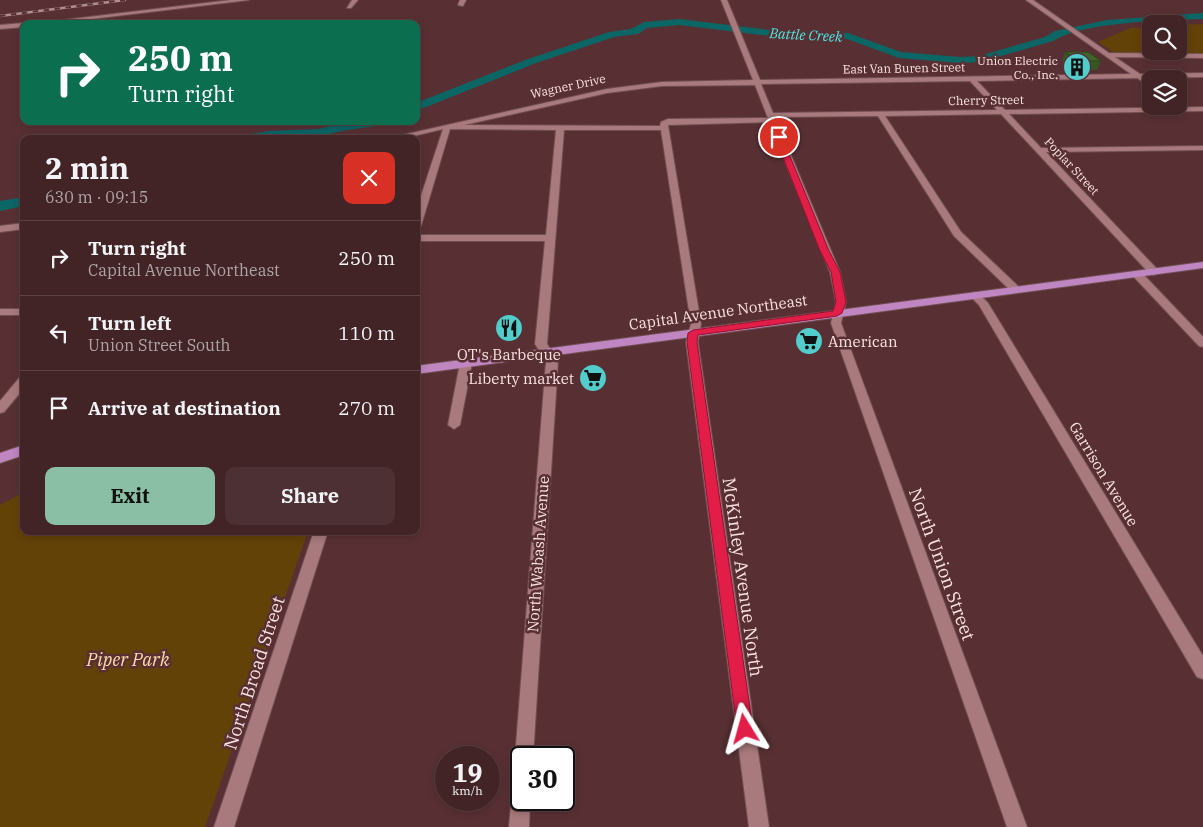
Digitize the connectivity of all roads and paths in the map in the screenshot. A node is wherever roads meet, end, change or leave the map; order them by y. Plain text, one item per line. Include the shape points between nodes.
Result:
1 (246, 0) edge
2 (355, 0) edge
3 (724, 0) edge
4 (1029, 0) edge
5 (349, 7) dead end
6 (68, 20) edge
7 (20, 25) edge
8 (0, 27) edge
9 (1108, 55) junction
10 (1203, 56) edge
11 (1203, 75) edge
12 (1138, 76) junction
13 (971, 78) junction
14 (1142, 79) edge
15 (756, 82) junction
16 (1187, 109) joint
17 (1203, 109) edge
18 (1142, 110) edge
19 (1003, 112) junction
20 (880, 113) junction
21 (1197, 116) dead end
22 (771, 117) junction
23 (446, 126) junction
24 (664, 126) junction
25 (560, 128) junction
26 (407, 135) edge
27 (1203, 148) edge
28 (1040, 150) junction
29 (420, 214) edge
30 (19, 227) edge
31 (0, 229) edge
32 (420, 238) edge
33 (550, 238) junction
34 (0, 241) edge
35 (1203, 265) edge
36 (1154, 272) junction
37 (1138, 274) junction
38 (1016, 290) junction
39 (974, 295) junction
40 (0, 312) edge
41 (20, 312) edge
42 (837, 313) junction
43 (693, 333) junction
44 (1203, 344) edge
45 (546, 352) junction
46 (466, 363) junction
47 (420, 369) edge
48 (20, 385) edge
49 (0, 409) edge
50 (454, 425) dead end
51 (20, 451) edge
52 (0, 458) edge
53 (320, 535) edge
54 (1203, 671) edge
55 (525, 746) edge
56 (520, 811) edge
57 (224, 827) edge
58 (519, 827) edge
59 (759, 827) edge
60 (1017, 827) edge

1 - 6 street
2 - 5 street
3 - 15 street, North Union Street
4 - 9 street
7 - 8 street
9 - 10 street
9 - 12 street
11 - 12 street, East Van Buren Street
12 - 13 street, East Van Buren Street
12 - 14 street
13 - 15 street, East Van Buren Street
13 - 19 street, Poplar Street
15 - 22 street, North Union Street
15 - 23 street, Wagner Drive via 633,87
16 - 17 street, Cherry Street
16 - 21 street
18 - 19 street, Cherry Street
19 - 20 street, Cherry Street
19 - 28 street, Poplar Street
20 - 22 street, Cherry Street
20 - 38 street via 957,234
22 - 24 street, Cherry Street via 668,121
22 - 42 street, North Union Street via 836,272 841,302
23 - 25 street, Cherry Street
23 - 26 street, Wagner Drive
23 - 29 street
24 - 25 street, Cherry Street
24 - 43 street, McKinley Avenue North via 696,324
25 - 33 street, North Wabash Avenue
27 - 28 street
28 - 36 street, Poplar Street
30 - 31 street
30 - 34 street
32 - 33 street
33 - 45 street, North Wabash Avenue via 541,344
35 - 36 main road, Capital Avenue Northeast
36 - 37 main road, Capital Avenue Northeast
37 - 38 main road, Capital Avenue Northeast
37 - 44 street
38 - 39 main road, Capital Avenue Northeast
39 - 42 main road, Capital Avenue Northeast
39 - 54 street, Garrison Avenue via 983,303
40 - 41 street
42 - 43 main road, Capital Avenue Northeast
42 - 60 street, North Union Street via 836,323
43 - 45 main road, Capital Avenue Northeast
43 - 59 street, McKinley Avenue North
45 - 46 main road, Capital Avenue Northeast
45 - 55 street, North Wabash Avenue via 552,361
46 - 47 main road, Capital Avenue Northeast
46 - 50 street
48 - 49 street
51 - 52 main road
53 - 57 street, North Broad Street
56 - 58 street

